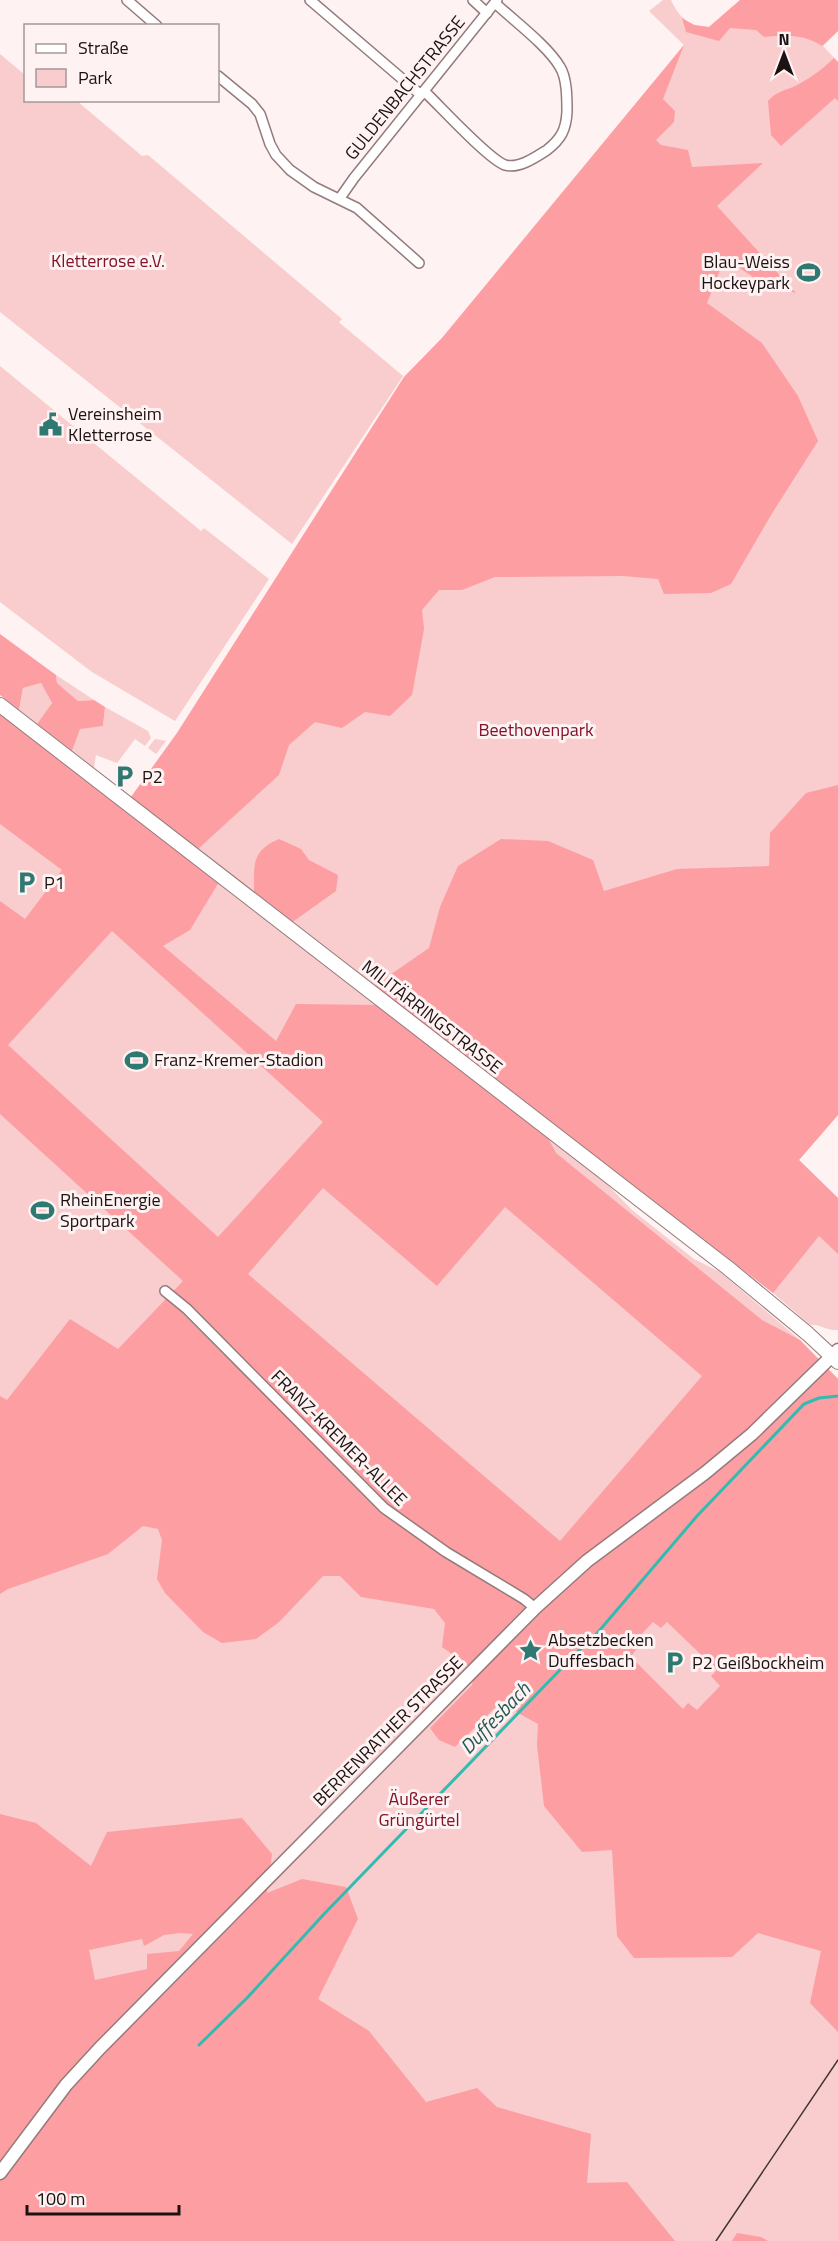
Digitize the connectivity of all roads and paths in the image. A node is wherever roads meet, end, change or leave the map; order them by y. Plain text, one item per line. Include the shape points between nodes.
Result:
1 (127, 0) edge
2 (310, 0) edge
3 (473, 0) edge
4 (496, 2) edge
5 (487, 13) junction
6 (155, 24) edge
7 (219, 77) edge
8 (423, 93) junction
9 (340, 198) junction
10 (418, 263) dead end
11 (0, 705) edge
12 (165, 1291) dead end
13 (836, 1356) edge
14 (535, 1608) junction
15 (0, 2173) edge

1 - 6 street
2 - 8 street
3 - 5 street
4 - 5 street, GULDENBACHSTRASSE
4 - 8 street via 561,67 567,106 564,133 559,141 536,157 506,165
5 - 8 street, GULDENBACHSTRASSE
7 - 9 street via 260,114 270,144 290,170 314,187
8 - 9 street, GULDENBACHSTRASSE
9 - 10 street via 357,208
11 - 13 main road, MILITÄRRINGSTRASSE via 729,1268
12 - 14 street, FRANZ-KREMER-ALLEE via 384,1508
13 - 14 street, BERRENRATHER STRASSE via 752,1434 585,1563
14 - 15 street, BERRENRATHER STRASSE via 100,2048 66,2085

